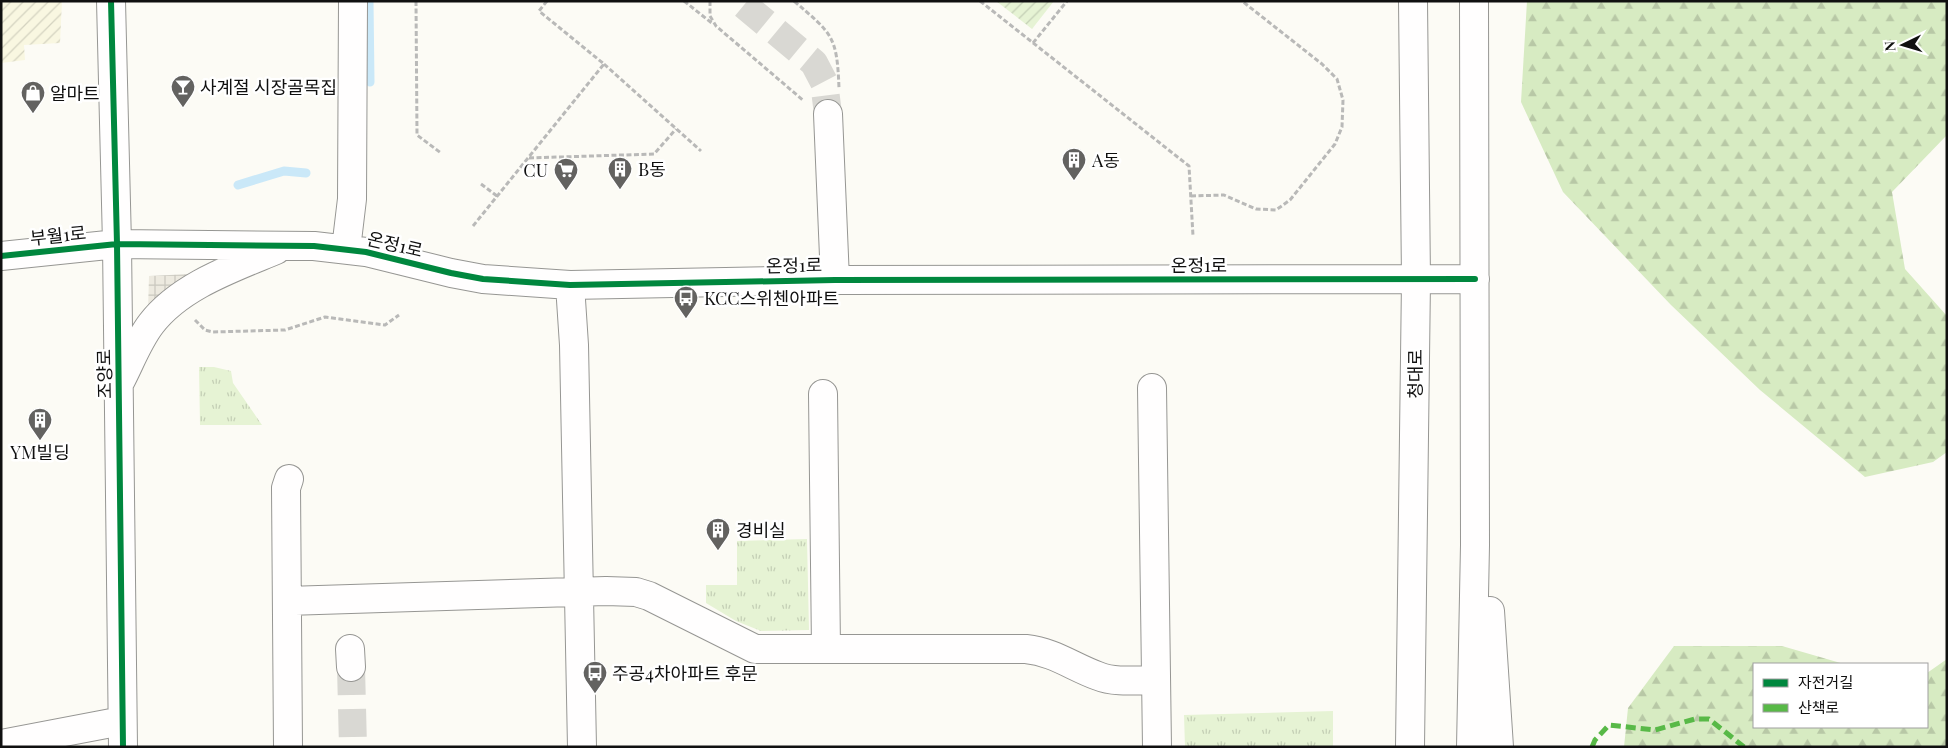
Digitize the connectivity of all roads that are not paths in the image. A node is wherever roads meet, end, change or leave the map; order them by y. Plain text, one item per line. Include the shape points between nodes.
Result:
1 (111, 1) edge
2 (353, 1) edge
3 (1413, 1) edge
4 (1474, 1) edge
5 (825, 107) tunnel mouth
6 (117, 244) junction
7 (285, 246) junction
8 (346, 249) junction
9 (1, 256) edge
10 (1475, 279) junction
11 (835, 280) junction
12 (1416, 280) junction
13 (570, 285) junction
14 (119, 383) junction
15 (1475, 386) junction
16 (1152, 388) dead end
17 (823, 394) dead end
18 (289, 479) dead end
19 (580, 592) junction
20 (287, 601) junction
21 (826, 649) junction
22 (1156, 680) junction
23 (122, 734) edge
24 (1, 744) edge
25 (288, 747) edge
26 (582, 747) edge
27 (1157, 747) edge
28 (1410, 747) edge
29 (1471, 747) edge
30 (1499, 747) edge

1 - 6 street, 조양로
2 - 8 street via 352,199
3 - 12 street, 청대로
4 - 10 street
5 - 11 street
6 - 7 street, 온정1로
6 - 9 street, 부월1로
6 - 14 street, 조양로
7 - 8 street, 온정1로
7 - 14 street via 216,275 178,299 151,324
8 - 13 street, 온정1로 via 483,279
10 - 12 street, 온정1로
10 - 15 street
11 - 12 street, 온정1로
11 - 13 street, 온정1로
12 - 28 street, 청대로
13 - 19 street
14 - 23 street, 조양로
15 - 29 street
15 - 30 street
16 - 22 street
17 - 21 street
18 - 20 street via 286,488
19 - 20 street
19 - 21 street via 636,592 649,596 755,649
19 - 26 street
20 - 25 street
21 - 22 street via 1026,648 1054,654 1111,680
22 - 27 street
23 - 24 street

